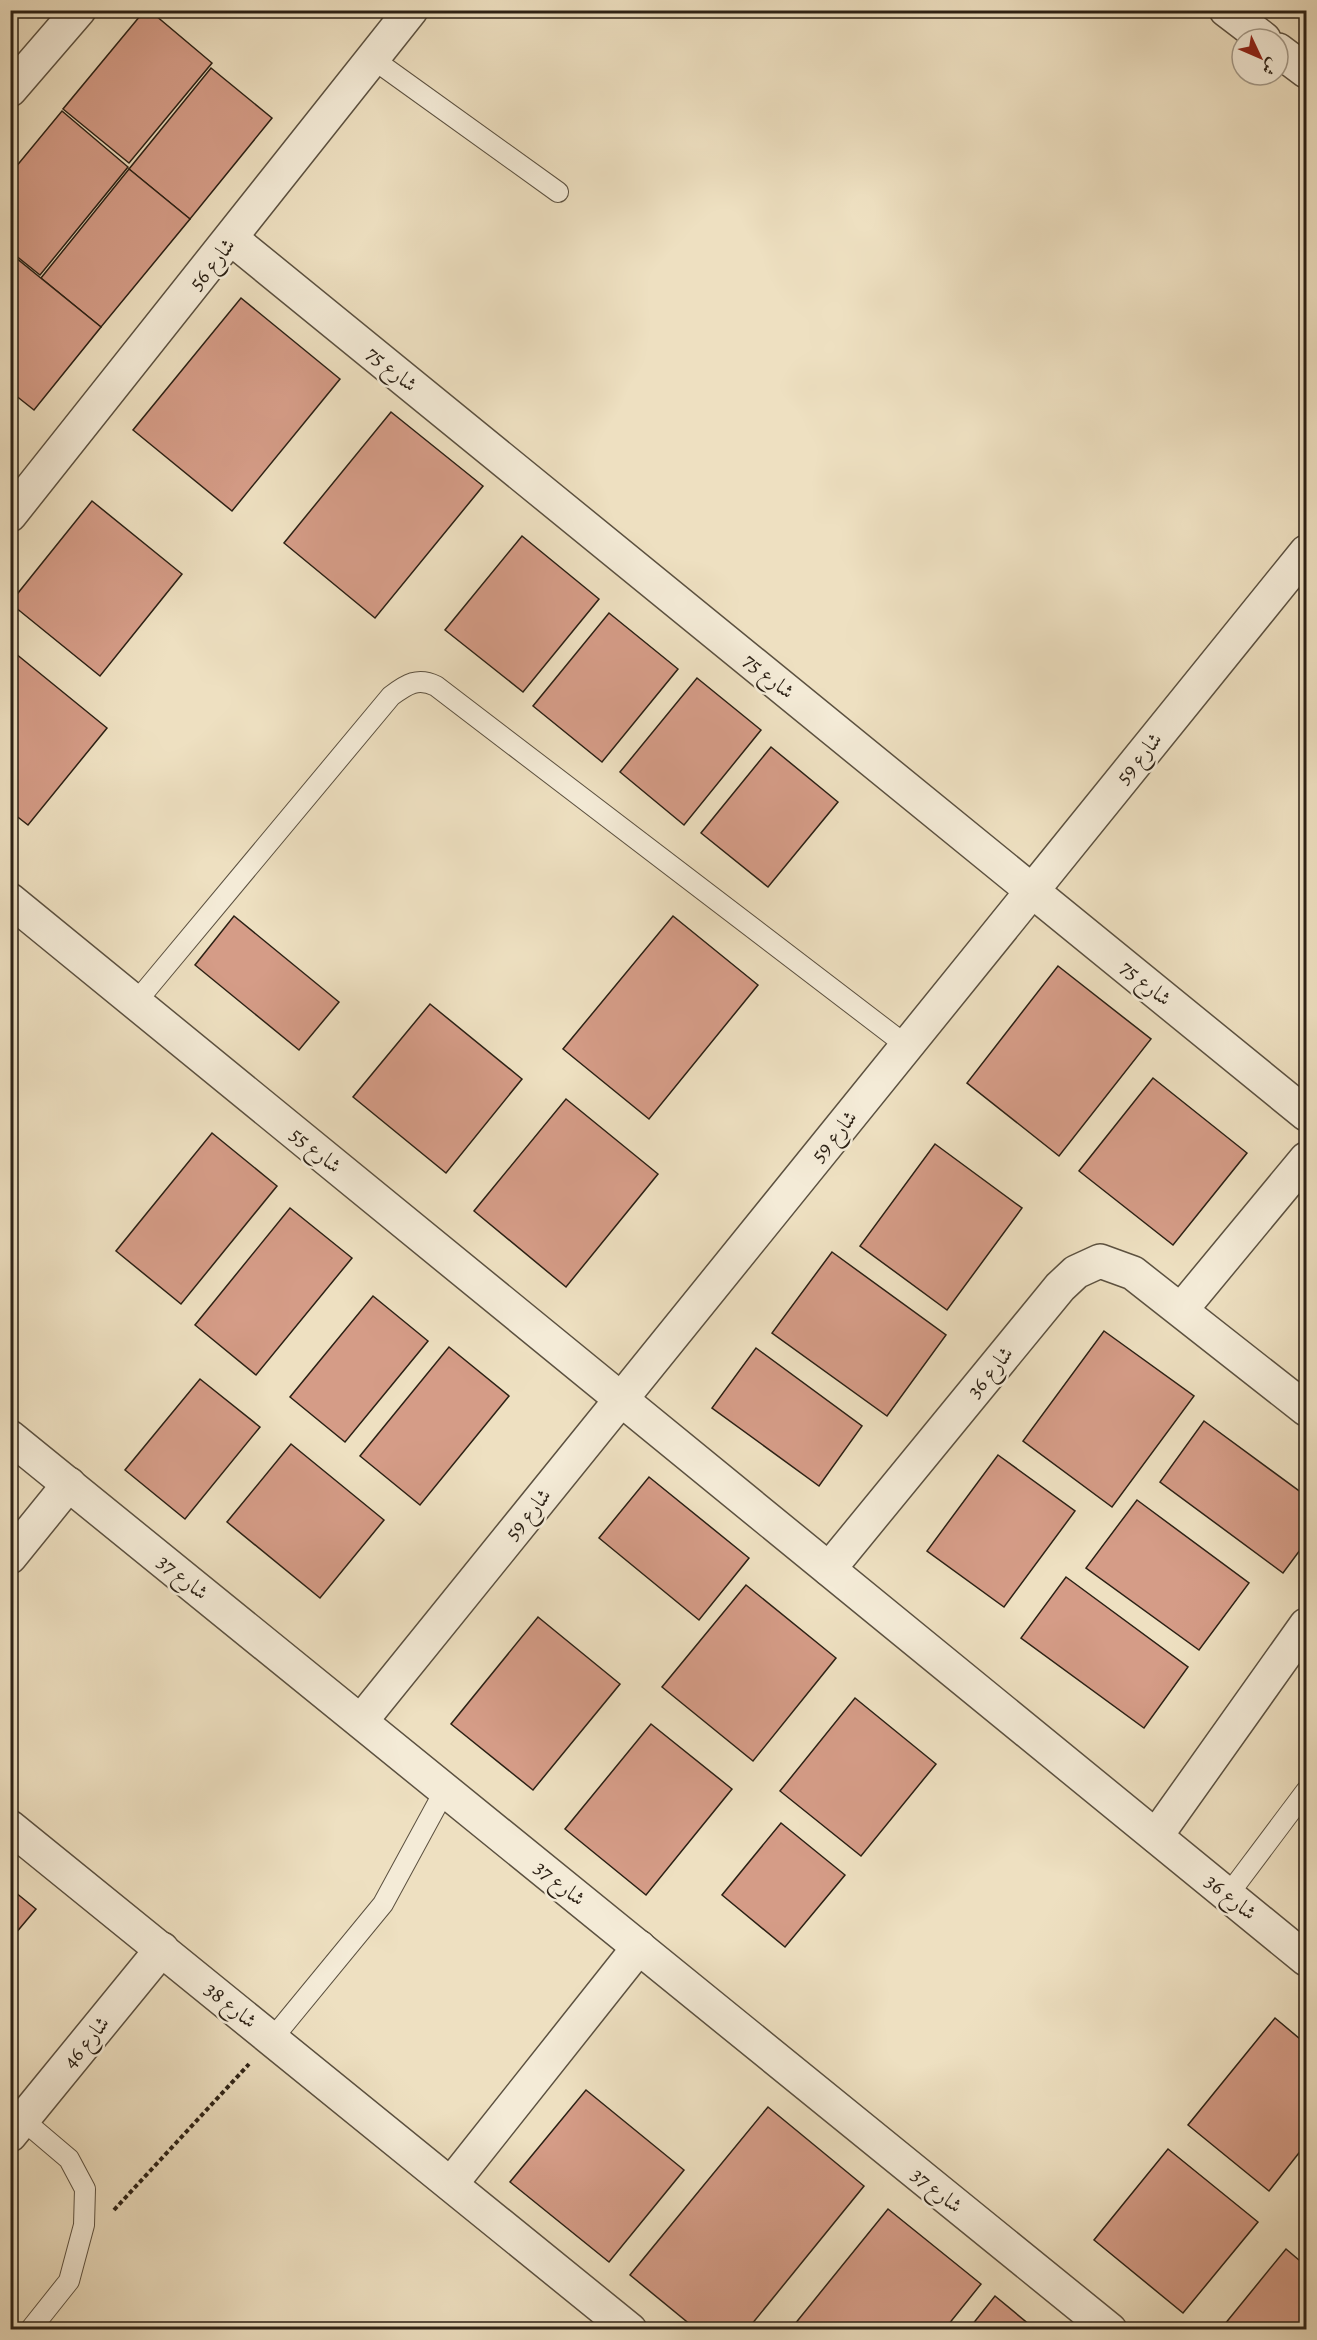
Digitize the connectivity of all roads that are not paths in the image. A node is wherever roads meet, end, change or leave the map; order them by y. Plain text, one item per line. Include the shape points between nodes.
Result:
1 (79, 10) edge
2 (1226, 10) edge
3 (396, 16) edge
4 (1248, 27) edge
5 (373, 59) junction
6 (1290, 59) edge
7 (1306, 71) edge
8 (10, 90) edge
9 (558, 192) dead end
10 (232, 239) junction
11 (10, 515) edge
12 (1306, 552) edge
13 (1032, 891) junction
14 (10, 900) edge
15 (136, 1002) junction
16 (907, 1046) junction
17 (1306, 1114) edge
18 (1306, 1159) edge
19 (1181, 1310) junction
20 (621, 1400) junction
21 (1306, 1409) edge
22 (10, 1437) edge
23 (69, 1484) junction
24 (10, 1557) edge
25 (830, 1569) junction
26 (1306, 1625) edge
27 (361, 1721) junction
28 (445, 1790) junction
29 (1306, 1791) edge
30 (10, 1827) edge
31 (1156, 1836) junction
32 (1228, 1895) junction
33 (639, 1947) junction
34 (162, 1949) junction
35 (1306, 1959) edge
36 (272, 2039) junction
37 (17, 2128) edge
38 (451, 2184) junction
39 (30, 2330) edge
40 (630, 2330) edge
41 (1110, 2330) edge

1 - 8 street
2 - 4 street
3 - 5 street, شارع 56
5 - 9 lane
5 - 10 street, شارع 56
6 - 7 street
10 - 11 street, شارع 56
10 - 13 street, شارع 75
12 - 13 street, شارع 59
13 - 16 street, شارع 59
13 - 17 street, شارع 75
14 - 15 street, شارع 55
15 - 16 lane via 391,696 408,683 425,680
15 - 20 street, شارع 55
16 - 20 street, شارع 59
18 - 19 street
19 - 21 street, شارع 36
19 - 25 street, شارع 36 via 1133,1273 1100,1261 1076,1272 1052,1296
20 - 25 street, شارع 36
20 - 27 street, شارع 59
22 - 23 street, شارع 37
23 - 24 street
23 - 27 street, شارع 37
25 - 31 street, شارع 36
26 - 31 street
27 - 28 street, شارع 37
28 - 33 street, شارع 37
28 - 36 lane via 383,1904
29 - 32 lane
30 - 34 street, شارع 38
31 - 32 street, شارع 36
32 - 35 street, شارع 36
33 - 38 street
33 - 41 street, شارع 37
34 - 36 street, شارع 38
34 - 37 street, شارع 46
36 - 38 street, شارع 38
37 - 39 lane via 69,2159 85,2189 84,2225 69,2281
38 - 40 street, شارع 38

